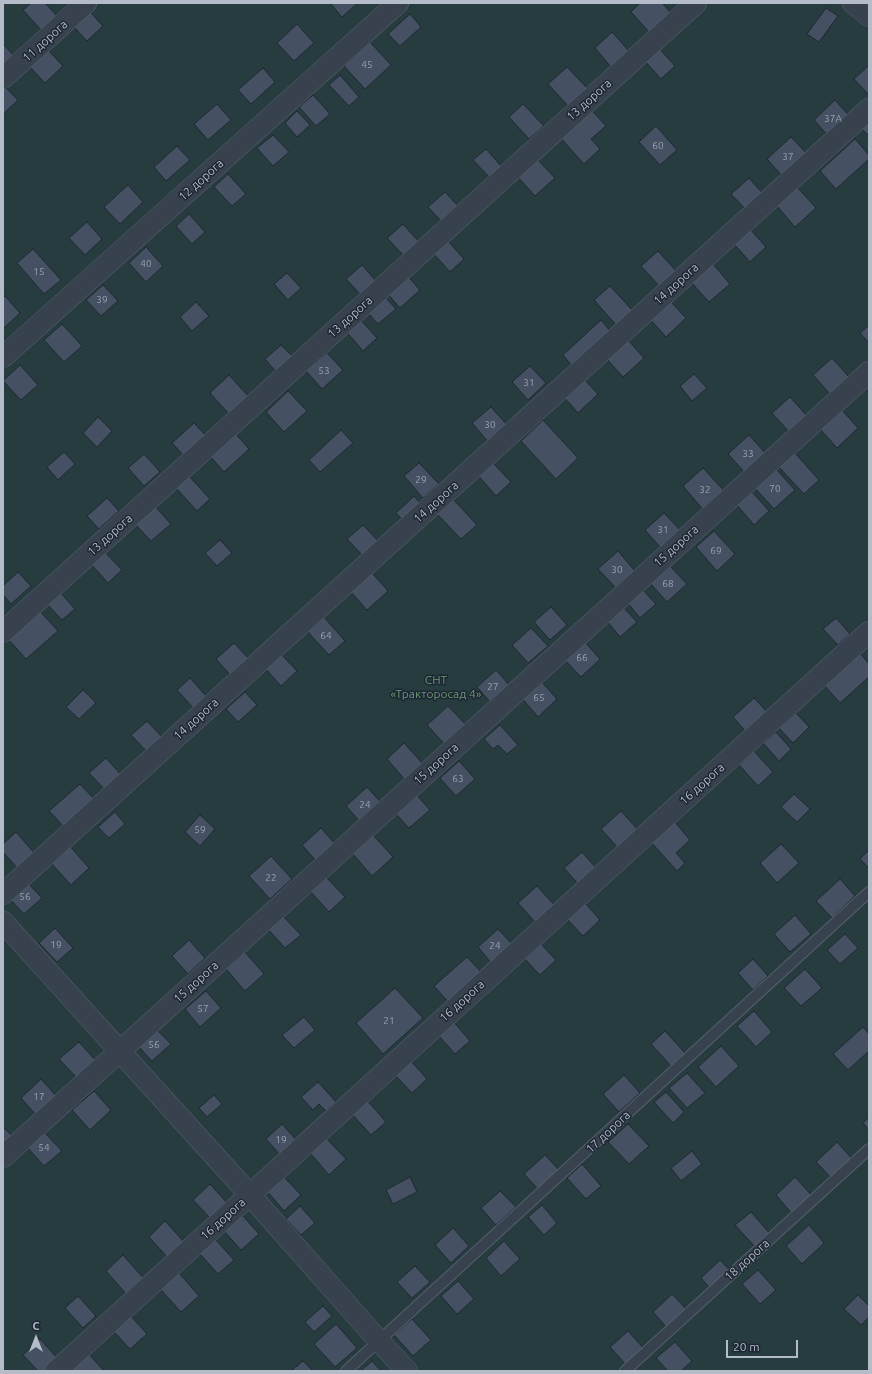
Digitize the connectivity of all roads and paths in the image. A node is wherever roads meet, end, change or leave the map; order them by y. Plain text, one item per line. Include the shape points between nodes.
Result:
1 (86, 3) edge
2 (398, 3) edge
3 (696, 3) edge
4 (853, 3) edge
5 (869, 16) edge
6 (3, 78) edge
7 (869, 109) edge
8 (3, 357) edge
9 (869, 372) edge
10 (3, 632) edge
11 (869, 632) edge
12 (869, 892) edge
13 (3, 894) edge
14 (3, 922) edge
15 (120, 1051) junction
16 (869, 1150) edge
17 (3, 1157) edge
18 (250, 1195) junction
19 (379, 1341) junction
20 (56, 1371) edge
21 (346, 1371) edge
22 (408, 1371) edge
23 (625, 1371) edge

1 - 6 street, 11 дорога
2 - 8 street, 12 дорога
3 - 10 street, 13 дорога
4 - 5 street
7 - 13 street, 14 дорога
9 - 15 street, 15 дорога
11 - 18 street, 16 дорога
12 - 19 lane, 17 дорога
14 - 15 street
15 - 17 street, 15 дорога
15 - 18 street
16 - 23 lane, 18 дорога
18 - 19 street
18 - 20 street, 16 дорога
19 - 21 lane, 17 дорога
19 - 22 street

